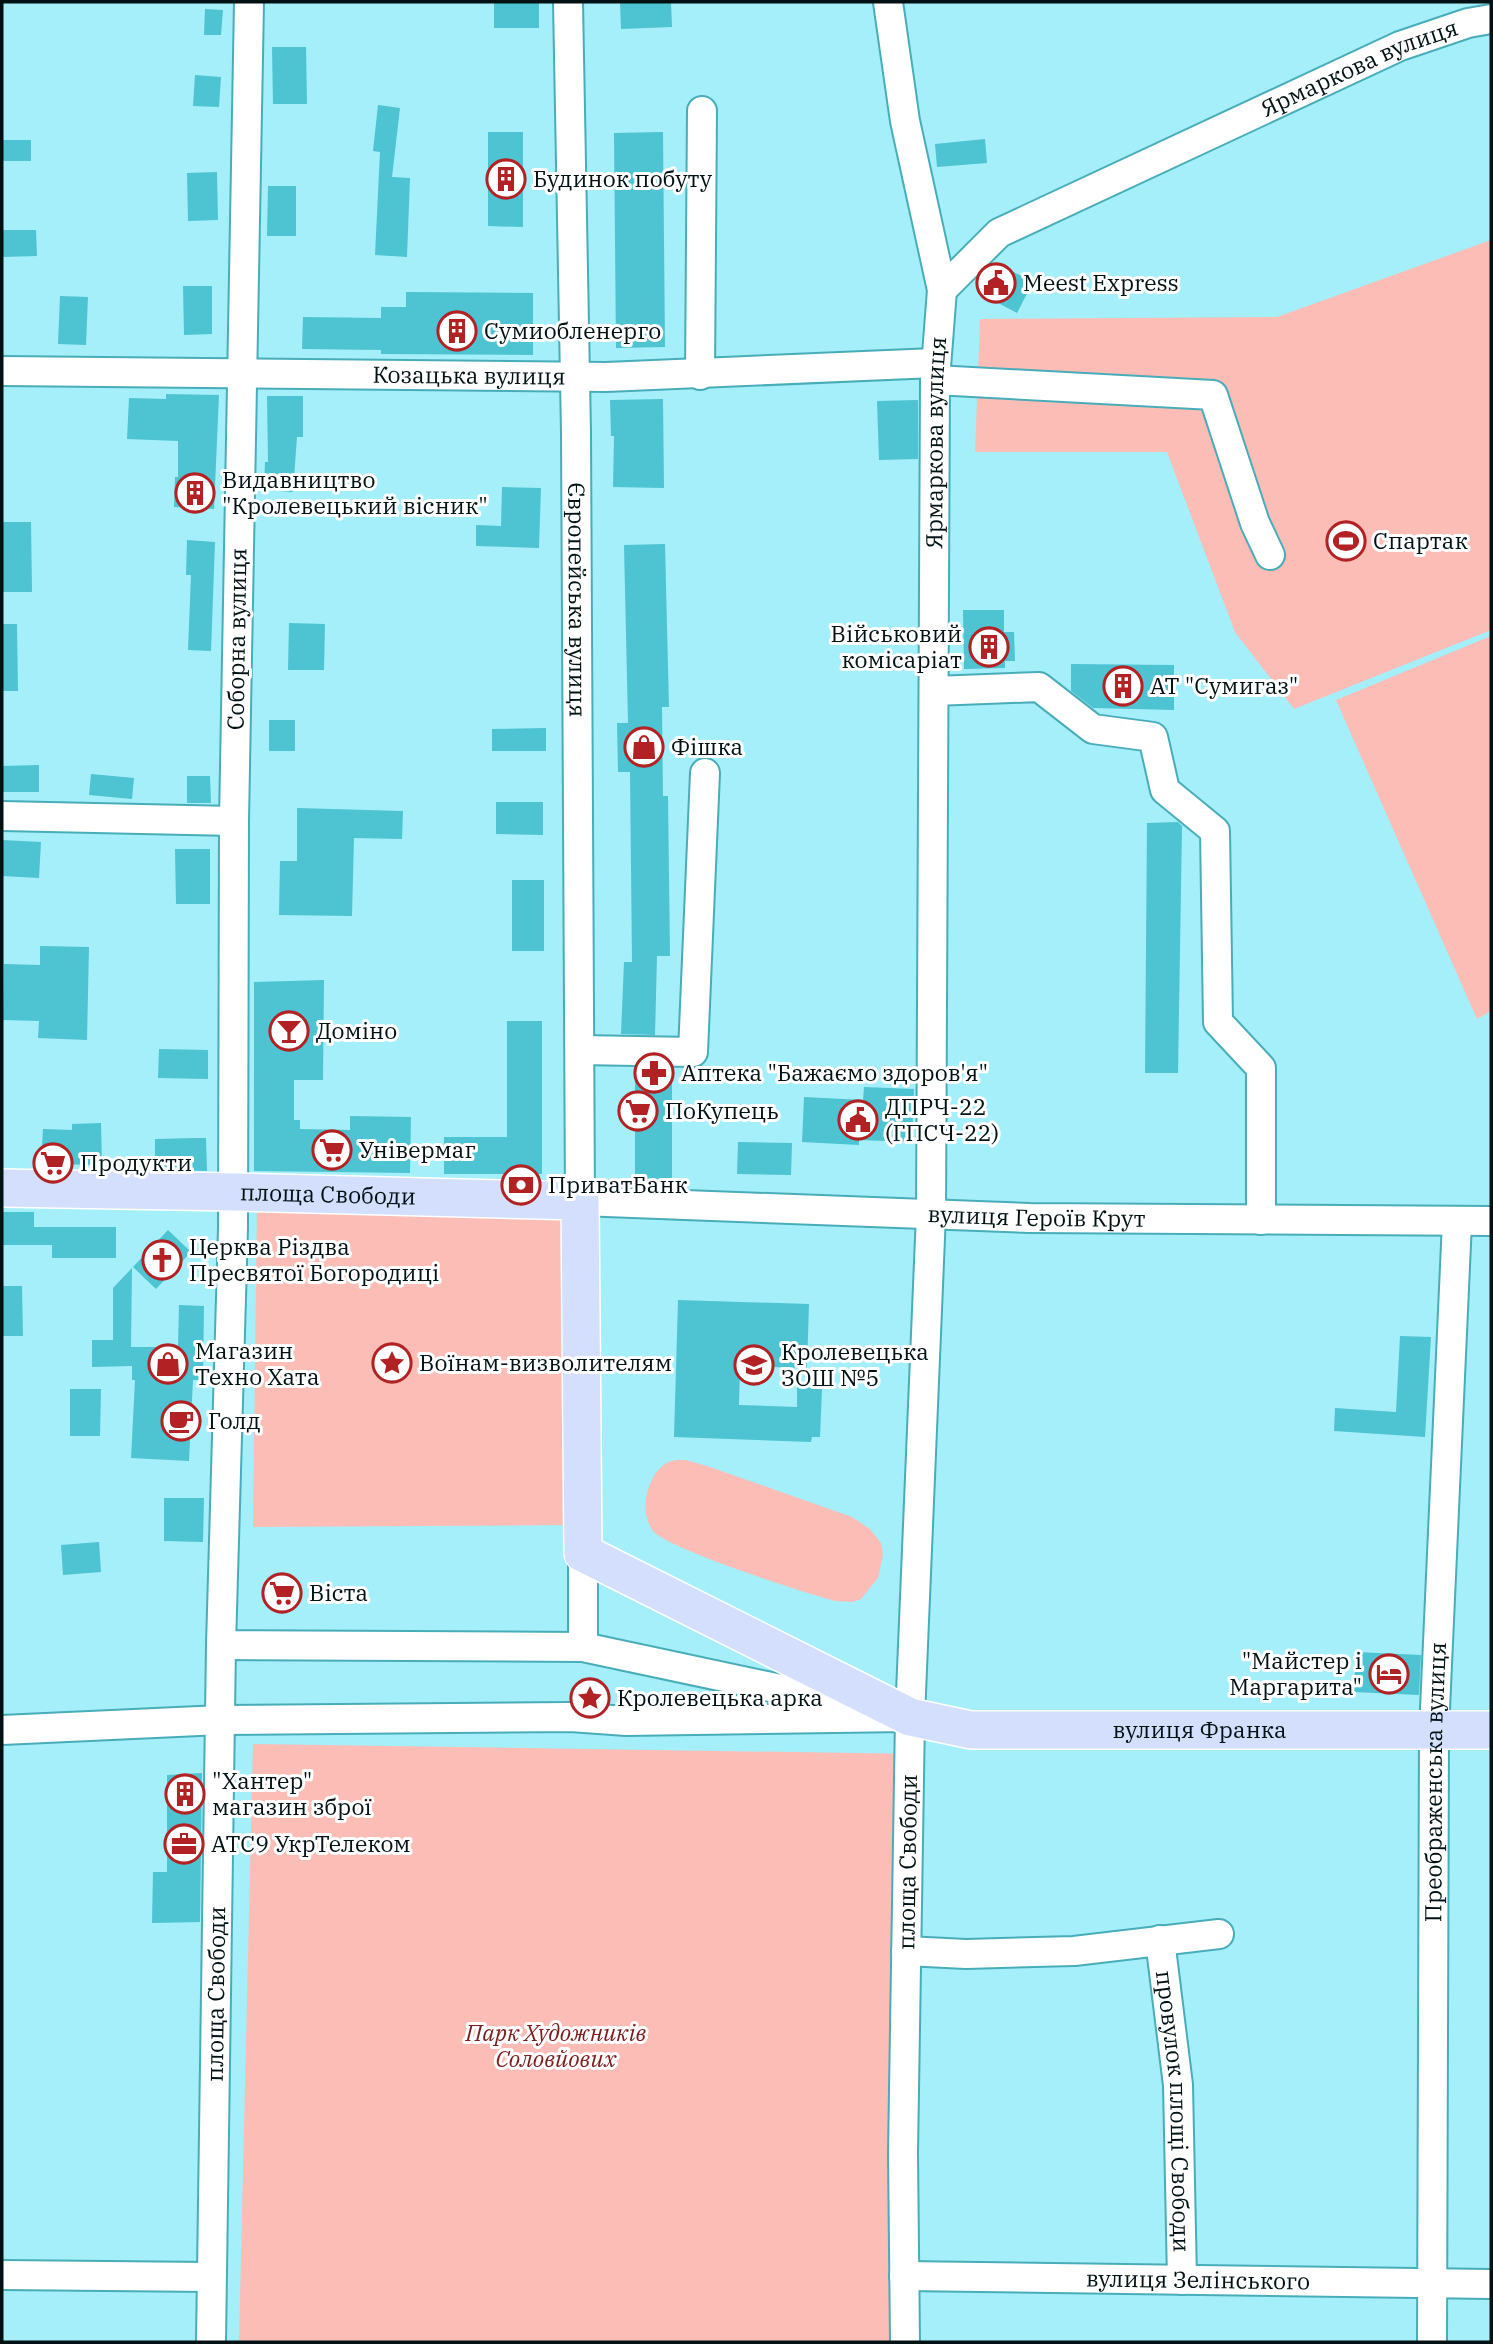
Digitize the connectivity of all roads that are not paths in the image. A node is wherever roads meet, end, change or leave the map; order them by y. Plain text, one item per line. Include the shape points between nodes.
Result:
1 (249, 2) edge
2 (568, 2) edge
3 (888, 2) edge
4 (1491, 19) edge
5 (702, 111) dead end
6 (942, 290) junction
7 (2, 371) edge
8 (935, 371) junction
9 (242, 374) junction
10 (700, 375) junction
11 (574, 376) junction
12 (1270, 555) dead end
13 (934, 691) junction
14 (705, 772) dead end
15 (2, 816) edge
16 (234, 821) junction
17 (580, 1050) junction
18 (2, 1188) edge
19 (234, 1192) junction
20 (580, 1201) junction
21 (931, 1214) junction
22 (1261, 1220) junction
23 (1491, 1221) edge
24 (1457, 1222) junction
25 (583, 1553) junction
26 (221, 1645) junction
27 (583, 1647) junction
28 (909, 1717) junction
29 (221, 1720) junction
30 (2, 1730) edge
31 (1491, 1730) edge
32 (1434, 1731) junction
33 (1219, 1934) dead end
34 (1160, 1940) junction
35 (906, 1951) junction
36 (2, 2275) edge
37 (904, 2276) junction
38 (211, 2277) junction
39 (1182, 2280) junction
40 (1433, 2284) junction
41 (1491, 2284) edge
42 (211, 2342) edge
43 (905, 2342) edge
44 (1432, 2342) edge

1 - 9 street, Соборна вулиця
2 - 11 street, Європейська вулиця
3 - 6 street via 905,121
4 - 6 street, Ярмаркова вулиця via 1400,46 999,233
5 - 10 street
6 - 8 street, Ярмаркова вулиця
7 - 9 street, Козацька вулиця
8 - 10 street, Козацька вулиця
8 - 12 street, Козацька вулиця via 1213,395
8 - 13 street, Ярмаркова вулиця
9 - 11 street, Козацька вулиця
9 - 16 street, Соборна вулиця
10 - 11 street, Козацька вулиця
11 - 17 street, Європейська вулиця
13 - 21 street, Ярмаркова вулиця
13 - 22 street via 1039,687 1093,729 1153,737 1165,790 1215,831 1218,1022 1261,1068
14 - 17 street via 693,1052
15 - 16 street
16 - 19 street, Соборна вулиця
17 - 20 street, Європейська вулиця
18 - 19 main road
19 - 20 main road, площа Свободи
19 - 26 street, площа Свободи
20 - 21 street, вулиця Героїв Крут
20 - 25 main road
21 - 22 street, вулиця Героїв Крут
21 - 28 street, площа Свободи
22 - 24 street, вулиця Героїв Крут
23 - 24 street, вулиця Героїв Крут
24 - 32 street, Преображенська вулиця
25 - 27 street
25 - 28 main road, вулиця Франка
26 - 27 street
26 - 29 street, площа Свободи
27 - 28 street
28 - 29 street
28 - 32 main road, вулиця Франка via 971,1730
28 - 35 street, площа Свободи
29 - 30 street
29 - 38 street, площа Свободи
31 - 32 main road, вулиця Франка
32 - 40 street, Преображенська вулиця
33 - 34 street, провулок площі Свободи
34 - 35 street, провулок площі Свободи via 1074,1951
34 - 39 street, провулок площі Свободи via 1178,2085
35 - 37 street, площа Свободи
36 - 38 street
37 - 39 street, вулиця Зелінського
37 - 43 street, площа Свободи
38 - 42 street, площа Свободи
39 - 40 street, вулиця Зелінського
40 - 41 street, вулиця Зелінського
40 - 44 street, Преображенська вулиця

